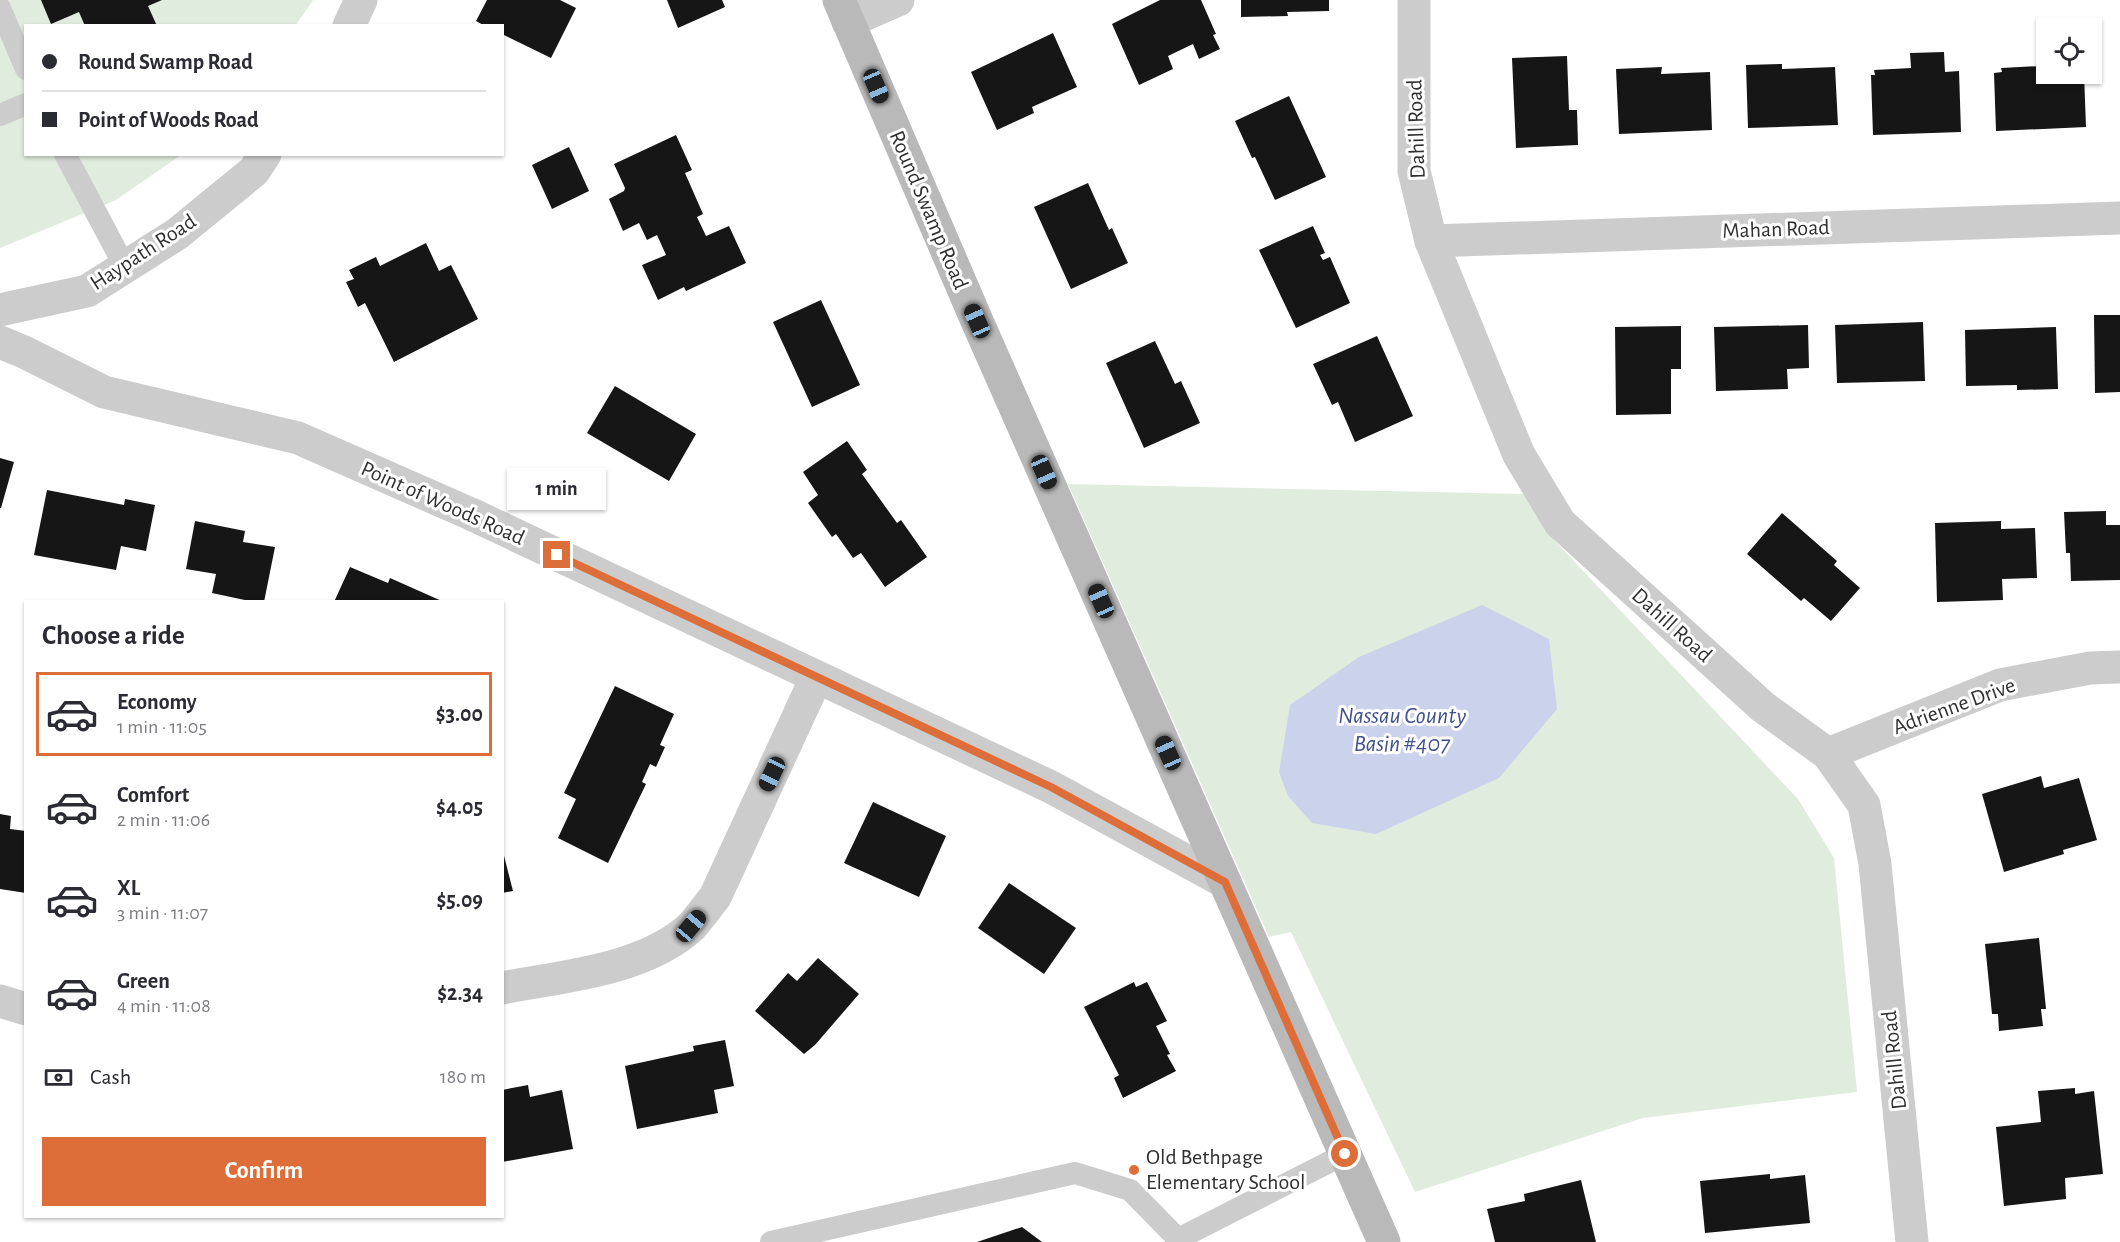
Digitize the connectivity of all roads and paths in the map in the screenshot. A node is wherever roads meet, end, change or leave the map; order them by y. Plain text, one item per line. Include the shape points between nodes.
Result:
1 (361, 0) edge
2 (898, 0) edge
3 (1414, 0) edge
4 (0, 8) edge
5 (844, 11) edge
6 (350, 24) edge
7 (24, 64) edge
8 (24, 105) edge
9 (0, 115) edge
10 (66, 156) edge
11 (264, 156) edge
12 (2120, 218) edge
13 (1431, 241) junction
14 (125, 267) junction
15 (0, 310) edge
16 (0, 342) edge
17 (2120, 667) edge
18 (816, 678) junction
19 (1828, 754) junction
20 (1225, 882) junction
21 (504, 988) edge
22 (0, 1001) edge
23 (24, 1008) edge
24 (1345, 1154) junction
25 (1177, 1240) edge
26 (771, 1242) edge
27 (1384, 1242) edge
28 (1912, 1242) edge

1 - 6 street
2 - 5 street
3 - 13 street, Dahill Road via 1414,171
4 - 7 lane
5 - 20 main road, Round Swamp Road
8 - 9 lane
10 - 14 lane
11 - 14 street, Haypath Road via 254,171 177,234
12 - 13 street, Mahan Road
13 - 19 street, Dahill Road via 1519,455 1560,523 1763,707
14 - 15 street, Haypath Road via 87,291
16 - 18 street, Point of Woods Road via 104,392 298,438 471,514
17 - 19 street, Adrienne Drive via 2090,668 2000,685
18 - 20 street, Point of Woods Road via 1051,787
18 - 21 street via 715,897 691,926 657,950 626,964
19 - 28 street, Dahill Road via 1864,805 1875,864
20 - 24 main road, Round Swamp Road
22 - 23 street
24 - 25 lane
24 - 27 main road, Round Swamp Road
25 - 26 lane via 1130,1190 1076,1173

